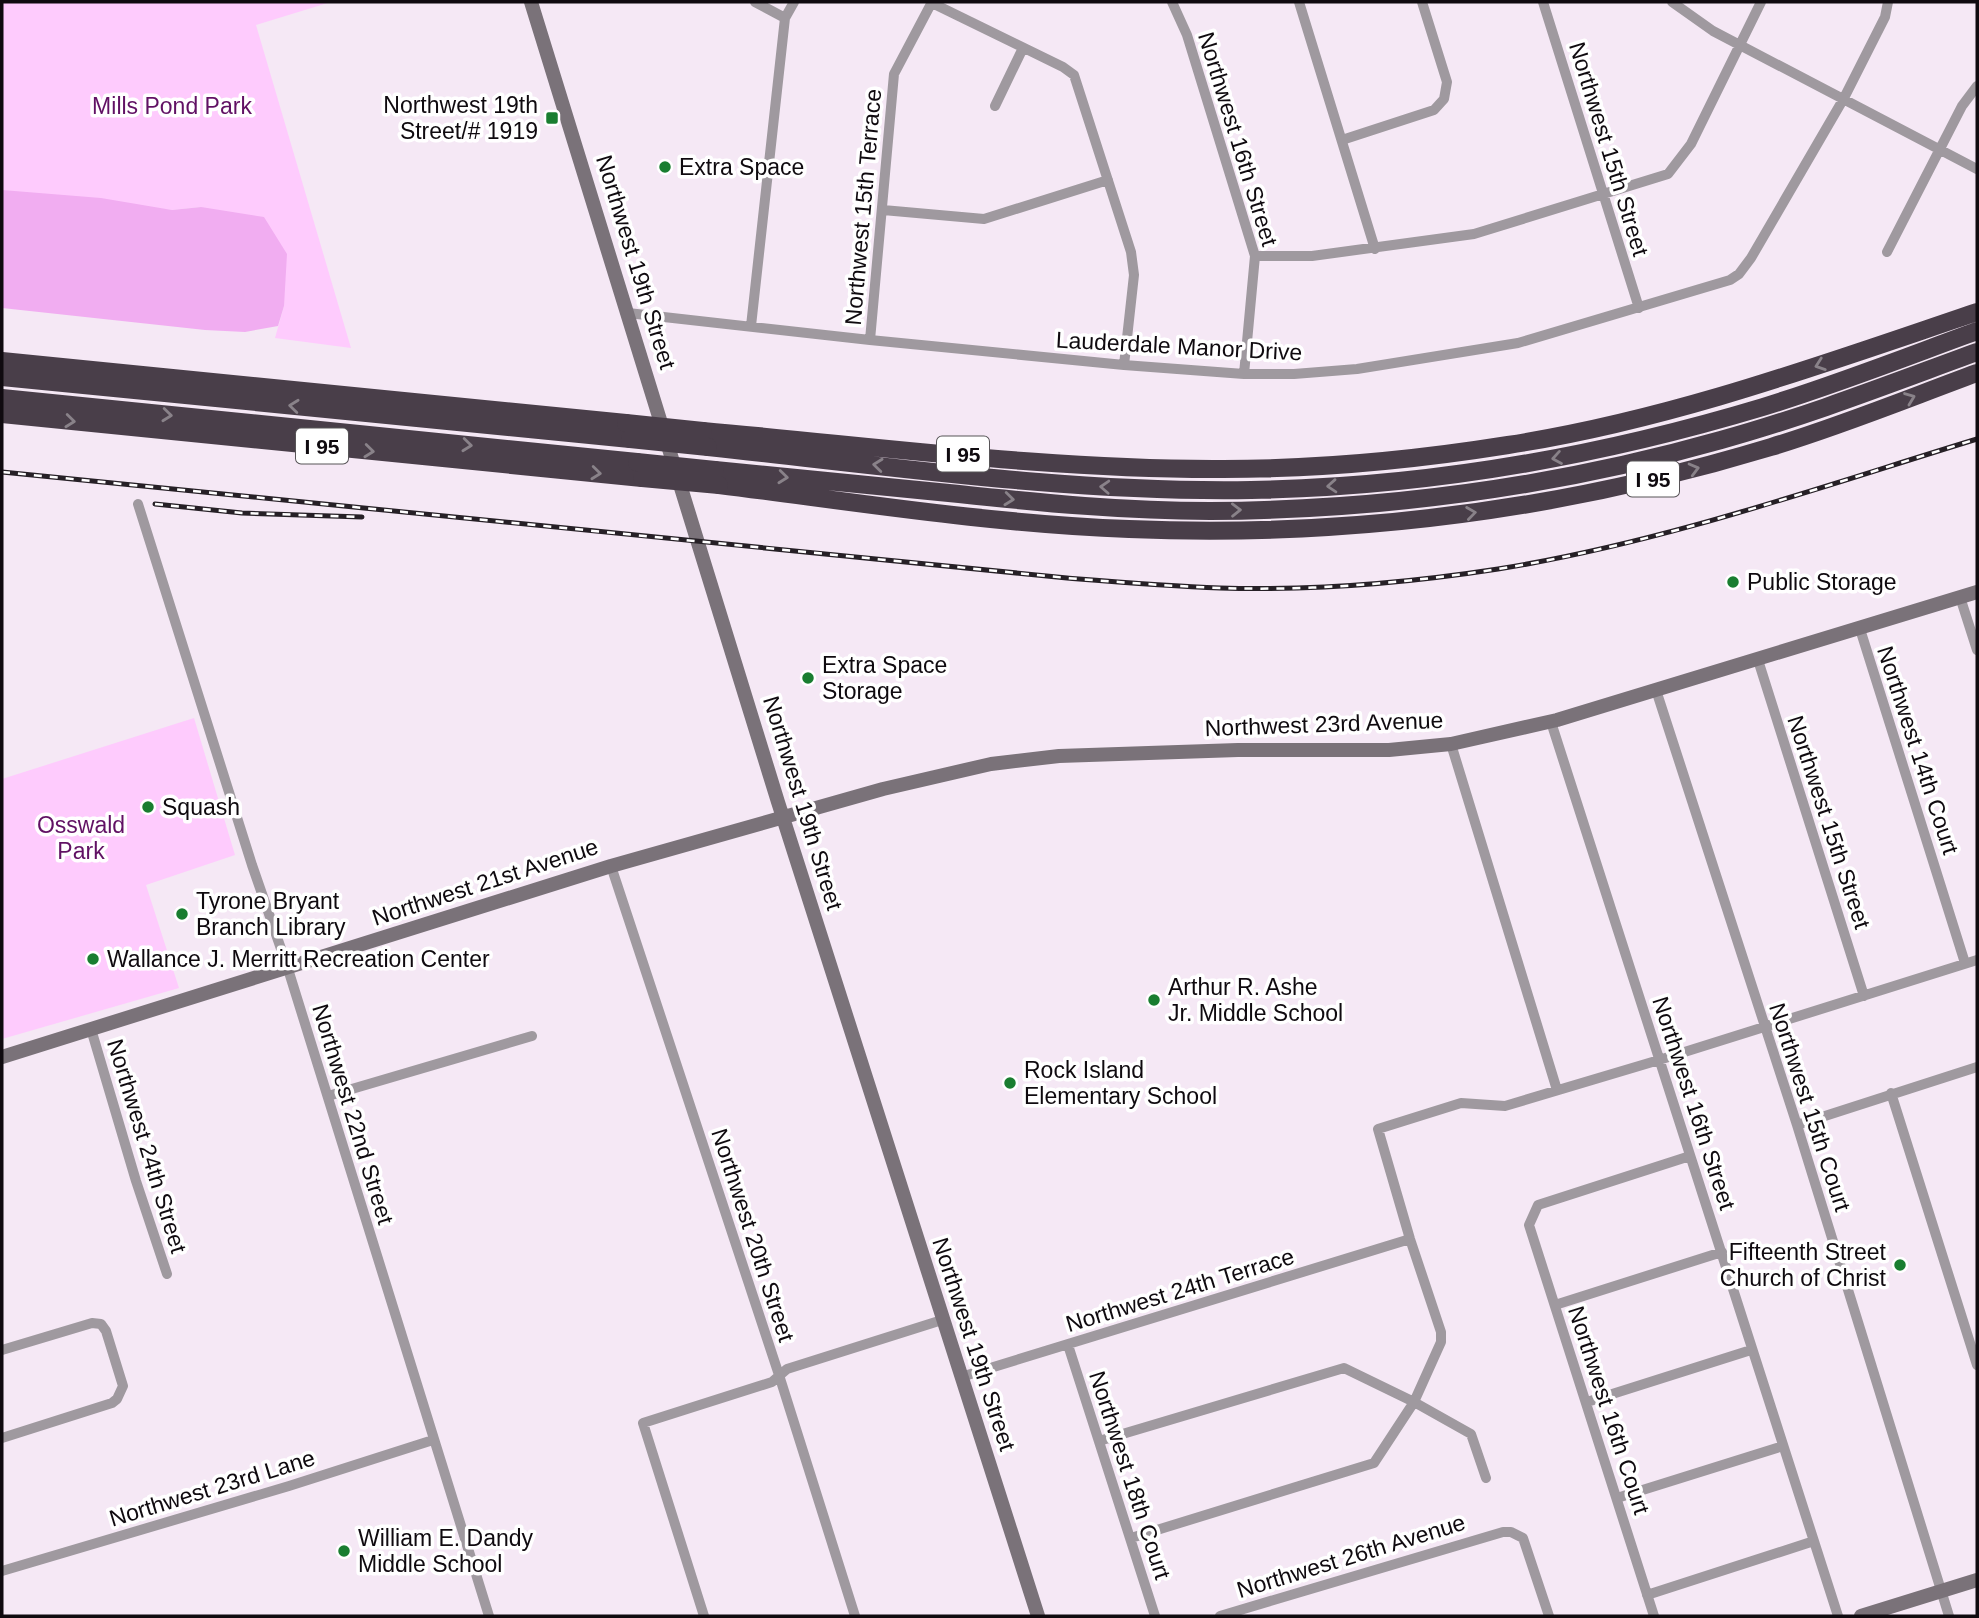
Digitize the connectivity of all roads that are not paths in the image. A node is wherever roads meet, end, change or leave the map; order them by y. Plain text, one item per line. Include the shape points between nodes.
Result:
1 (531, 2) edge
2 (755, 2) edge
3 (794, 2) edge
4 (932, 2) edge
5 (1172, 2) edge
6 (1299, 2) edge
7 (1422, 2) edge
8 (1543, 2) edge
9 (1672, 2) edge
10 (1761, 2) edge
11 (1888, 2) edge
12 (785, 18) junction
13 (1742, 44) junction
14 (1023, 48) junction
15 (1977, 86) edge
16 (1844, 98) junction
17 (995, 106) dead end
18 (1342, 140) junction
19 (1940, 149) junction
20 (1977, 169) edge
21 (1108, 180) junction
22 (1603, 195) junction
23 (883, 210) junction
24 (1375, 249) junction
25 (1887, 252) dead end
26 (1255, 256) junction
27 (1639, 308) junction
28 (1977, 312) edge
29 (628, 313) junction
30 (751, 326) junction
31 (1977, 331) edge
32 (870, 340) junction
33 (1977, 352) edge
34 (2, 361) edge
35 (1124, 365) junction
36 (1977, 373) edge
37 (1244, 374) junction
38 (2, 377) edge
39 (1977, 379) edge
40 (1941, 387) junction
41 (2, 398) edge
42 (2, 414) edge
43 (628, 431) junction
44 (1672, 432) junction
45 (706, 439) junction
46 (1510, 445) junction
47 (639, 470) junction
48 (717, 478) junction
49 (1499, 488) junction
50 (138, 504) dead end
51 (1355, 526) junction
52 (1977, 592) edge
53 (1960, 597) junction
54 (1860, 629) junction
55 (1977, 650) edge
56 (1758, 660) junction
57 (1656, 691) junction
58 (1551, 722) junction
59 (1451, 744) junction
60 (783, 817) junction
61 (611, 866) junction
62 (1977, 960) edge
63 (1965, 963) junction
64 (288, 969) junction
65 (1864, 996) junction
66 (1764, 1028) junction
67 (90, 1029) junction
68 (532, 1036) dead end
69 (2, 1057) edge
70 (1659, 1060) junction
71 (1977, 1067) edge
72 (1557, 1090) junction
73 (1891, 1093) junction
74 (328, 1096) junction
75 (1797, 1125) junction
76 (1690, 1156) junction
77 (1410, 1239) junction
78 (1722, 1252) junction
79 (167, 1274) dead end
80 (1555, 1306) junction
81 (942, 1320) junction
82 (1068, 1345) junction
83 (2, 1350) edge
84 (1751, 1350) junction
85 (1977, 1365) edge
86 (779, 1375) junction
87 (961, 1377) junction
88 (1414, 1402) junction
89 (1587, 1402) junction
90 (2, 1438) edge
91 (433, 1440) junction
92 (1099, 1441) junction
93 (1783, 1446) junction
94 (1486, 1478) dead end
95 (1617, 1498) junction
96 (1131, 1538) junction
97 (1814, 1541) junction
98 (2, 1571) edge
99 (1977, 1580) edge
100 (1941, 1591) junction
101 (1647, 1595) junction
102 (489, 1616) edge
103 (704, 1616) edge
104 (855, 1616) edge
105 (1038, 1616) edge
106 (1155, 1616) edge
107 (1220, 1616) edge
108 (1549, 1616) edge
109 (1654, 1616) edge
110 (1839, 1616) edge
111 (1861, 1616) edge
112 (1949, 1616) edge

1 - 29 street, Northwest 19th Street
2 - 12 street
3 - 12 street
4 - 14 street
4 - 23 street, Northwest 15th Terrace via 894,74
5 - 26 street, Northwest 16th Street via 1187,35
6 - 18 street
7 - 18 street via 1447,82 1444,99 1434,110
8 - 22 street, Northwest 15th Street
9 - 13 street via 1713,31
10 - 13 street
11 - 16 street, Lauderdale Manor Drive via 1885,17
12 - 30 street
13 - 16 street
13 - 22 street via 1691,145 1668,174
14 - 17 street
14 - 21 street via 1074,75
15 - 19 street
16 - 19 street
16 - 27 street, Lauderdale Manor Drive via 1739,274 1730,281
18 - 24 street
19 - 20 street
19 - 25 street
21 - 23 street via 984,219
21 - 35 street via 1134,275
22 - 24 street via 1474,234
22 - 27 street, Northwest 15th Street
23 - 32 street, Northwest 15th Terrace
24 - 26 street
26 - 37 street, Northwest 16th Street
27 - 37 street, Lauderdale Manor Drive via 1518,343 1357,369
28 -> 46 highway, I 95 via 1730,394
29 - 30 street, Lauderdale Manor Drive
29 - 60 street, Northwest 19th Street
30 - 32 street, Lauderdale Manor Drive
31 - 44 highway via 1797,396
32 - 35 street, Lauderdale Manor Drive
33 - 49 highway via 1720,441
34 - 43 highway, I 95
35 - 37 street, Lauderdale Manor Drive
36 - 40 highway, I 95
43 -> 38 highway
39 - 40 highway
51 -> 40 highway, I 95 via 1497,510 1646,481 1774,447
41 -> 47 highway
42 -> 47 highway, I 95
43 - 45 highway, I 95, bridge
44 -> 45 highway via 1577,454 1448,475 1255,490 1071,485
44 - 46 highway
45 - 46 highway, I 95 via 1180,468 1330,465
47 - 48 highway, I 95, bridge
48 -> 49 highway via 1164,510 1305,508
48 - 51 highway, I 95 via 995,519 1091,527 1226,531
49 - 51 highway
50 - 64 street, Northwest 22nd Street
52 - 53 street, Northwest 23rd Avenue
53 - 54 street, Northwest 23rd Avenue
53 - 55 street
54 - 56 street, Northwest 23rd Avenue
54 - 63 street, Northwest 14th Court
56 - 57 street, Northwest 23rd Avenue
56 - 65 street, Northwest 15th Street
57 - 58 street, Northwest 23rd Avenue
57 - 66 street, Northwest 15th Court
58 - 59 street, Northwest 23rd Avenue
58 - 70 street, Northwest 16th Street
59 - 60 street, Northwest 23rd Avenue via 1388,750 1059,756 991,764
59 - 72 street
60 - 61 street, Northwest 21st Avenue
60 - 81 street, Northwest 19th Street
61 - 64 street, Northwest 21st Avenue
61 - 86 street, Northwest 20th Street
62 - 63 street
63 - 65 street
64 - 67 street, Northwest 21st Avenue
64 - 74 street, Northwest 22nd Street
65 - 66 street
66 - 70 street
66 - 75 street, Northwest 15th Court
67 - 69 street, Northwest 21st Avenue
67 - 79 street, Northwest 24th Street
68 - 74 street
70 - 72 street
70 - 76 street, Northwest 16th Street
71 - 73 street
72 - 77 street via 1505,1106 1461,1103 1378,1129
73 - 75 street
73 - 85 street
74 - 91 street, Northwest 22nd Street
75 - 100 street, Northwest 15th Court
76 - 78 street, Northwest 16th Street
76 - 80 street, Northwest 16th Court via 1538,1205 1529,1225
77 - 82 street, Northwest 24th Terrace
77 - 88 street via 1441,1332 1441,1342
78 - 80 street
78 - 84 street, Northwest 16th Street
80 - 89 street, Northwest 16th Court
81 - 86 street
81 - 87 street, Northwest 19th Street
82 - 87 street, Northwest 24th Terrace
82 - 92 street, Northwest 18th Court
83 - 90 street via 101,1324 123,1386 112,1403
84 - 89 street
84 - 93 street, Northwest 16th Street
86 - 103 street via 772,1382 643,1423
86 - 104 street, Northwest 20th Street
87 - 105 street, Northwest 19th Street
88 - 92 street via 1344,1368
88 - 94 street via 1471,1434
88 - 96 street via 1374,1463
89 - 95 street, Northwest 16th Court
91 - 98 street, Northwest 23rd Lane
91 - 102 street, Northwest 22nd Street
92 - 96 street, Northwest 18th Court
93 - 95 street
93 - 97 street, Northwest 16th Street
95 - 101 street, Northwest 16th Court
96 - 106 street, Northwest 18th Court
97 - 101 street
97 - 110 street, Northwest 16th Street
99 - 100 street
100 - 111 street
100 - 112 street, Northwest 15th Court
101 - 109 street, Northwest 16th Court
107 - 108 street, Northwest 26th Avenue via 1511,1532 1522,1538

